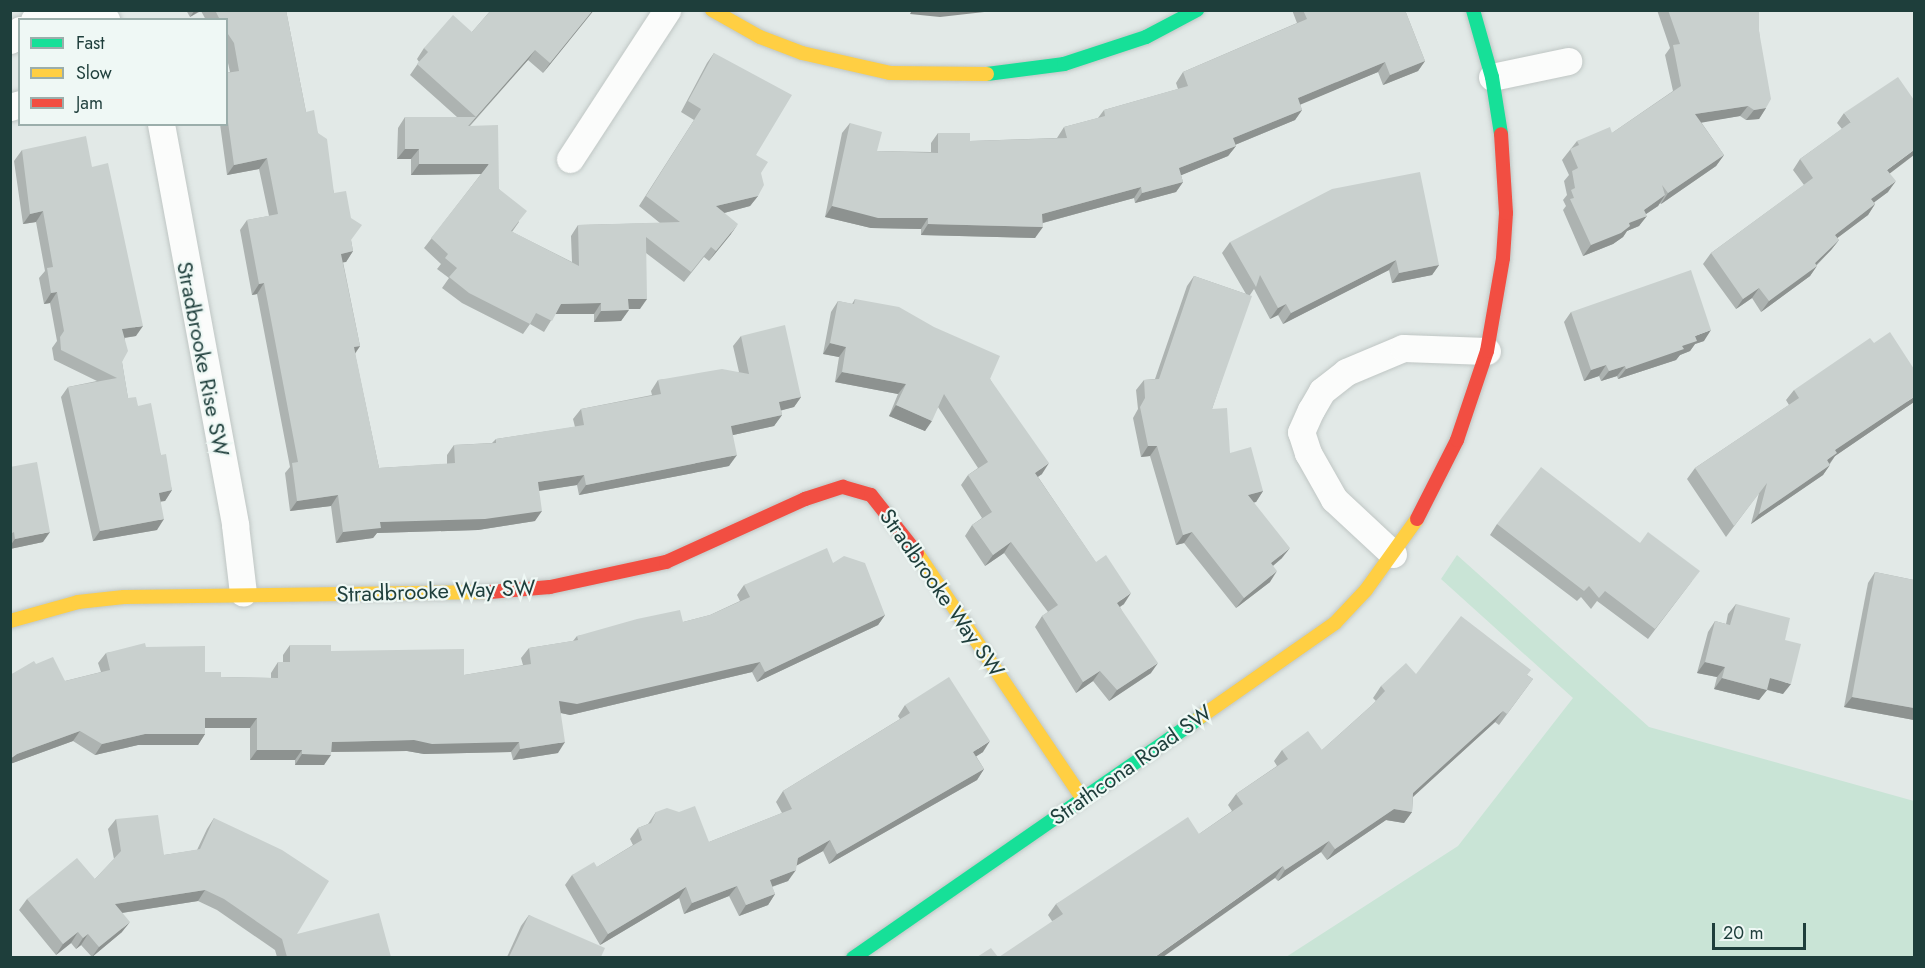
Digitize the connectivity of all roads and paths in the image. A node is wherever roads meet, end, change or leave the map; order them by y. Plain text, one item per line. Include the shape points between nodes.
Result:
1 (59, 10) edge
2 (79, 10) edge
3 (667, 10) edge
4 (712, 10) edge
5 (1197, 10) edge
6 (1473, 10) edge
7 (39, 18) edge
8 (101, 18) edge
9 (1569, 61) dead end
10 (1492, 77) junction
11 (161, 126) edge
12 (570, 159) dead end
13 (1486, 351) junction
14 (1393, 554) junction
15 (243, 593) junction
16 (10, 621) edge
17 (1083, 798) junction
18 (853, 957) edge

1 - 7 street
2 - 8 street
3 - 12 street
4 - 5 street via 760,37 837,63 890,73 946,76 1022,72 1064,64 1146,37
6 - 10 street, Strathcona Road SW
9 - 10 street
10 - 13 street, Strathcona Road SW via 1500,122 1506,213 1503,258
11 - 15 street, Stradbrooke Rise SW via 235,525
13 - 14 street, Strathcona Road SW via 1457,440 1423,508
13 - 14 street via 1403,348 1346,372 1322,391 1311,410 1301,432 1334,499
14 - 17 street, Strathcona Road SW via 1335,623
15 - 16 street, Stradbrooke Way SW via 78,602
15 - 17 street, Stradbrooke Way SW via 461,595 550,587 666,562 843,487 871,495 894,520
17 - 18 street, Strathcona Road SW

